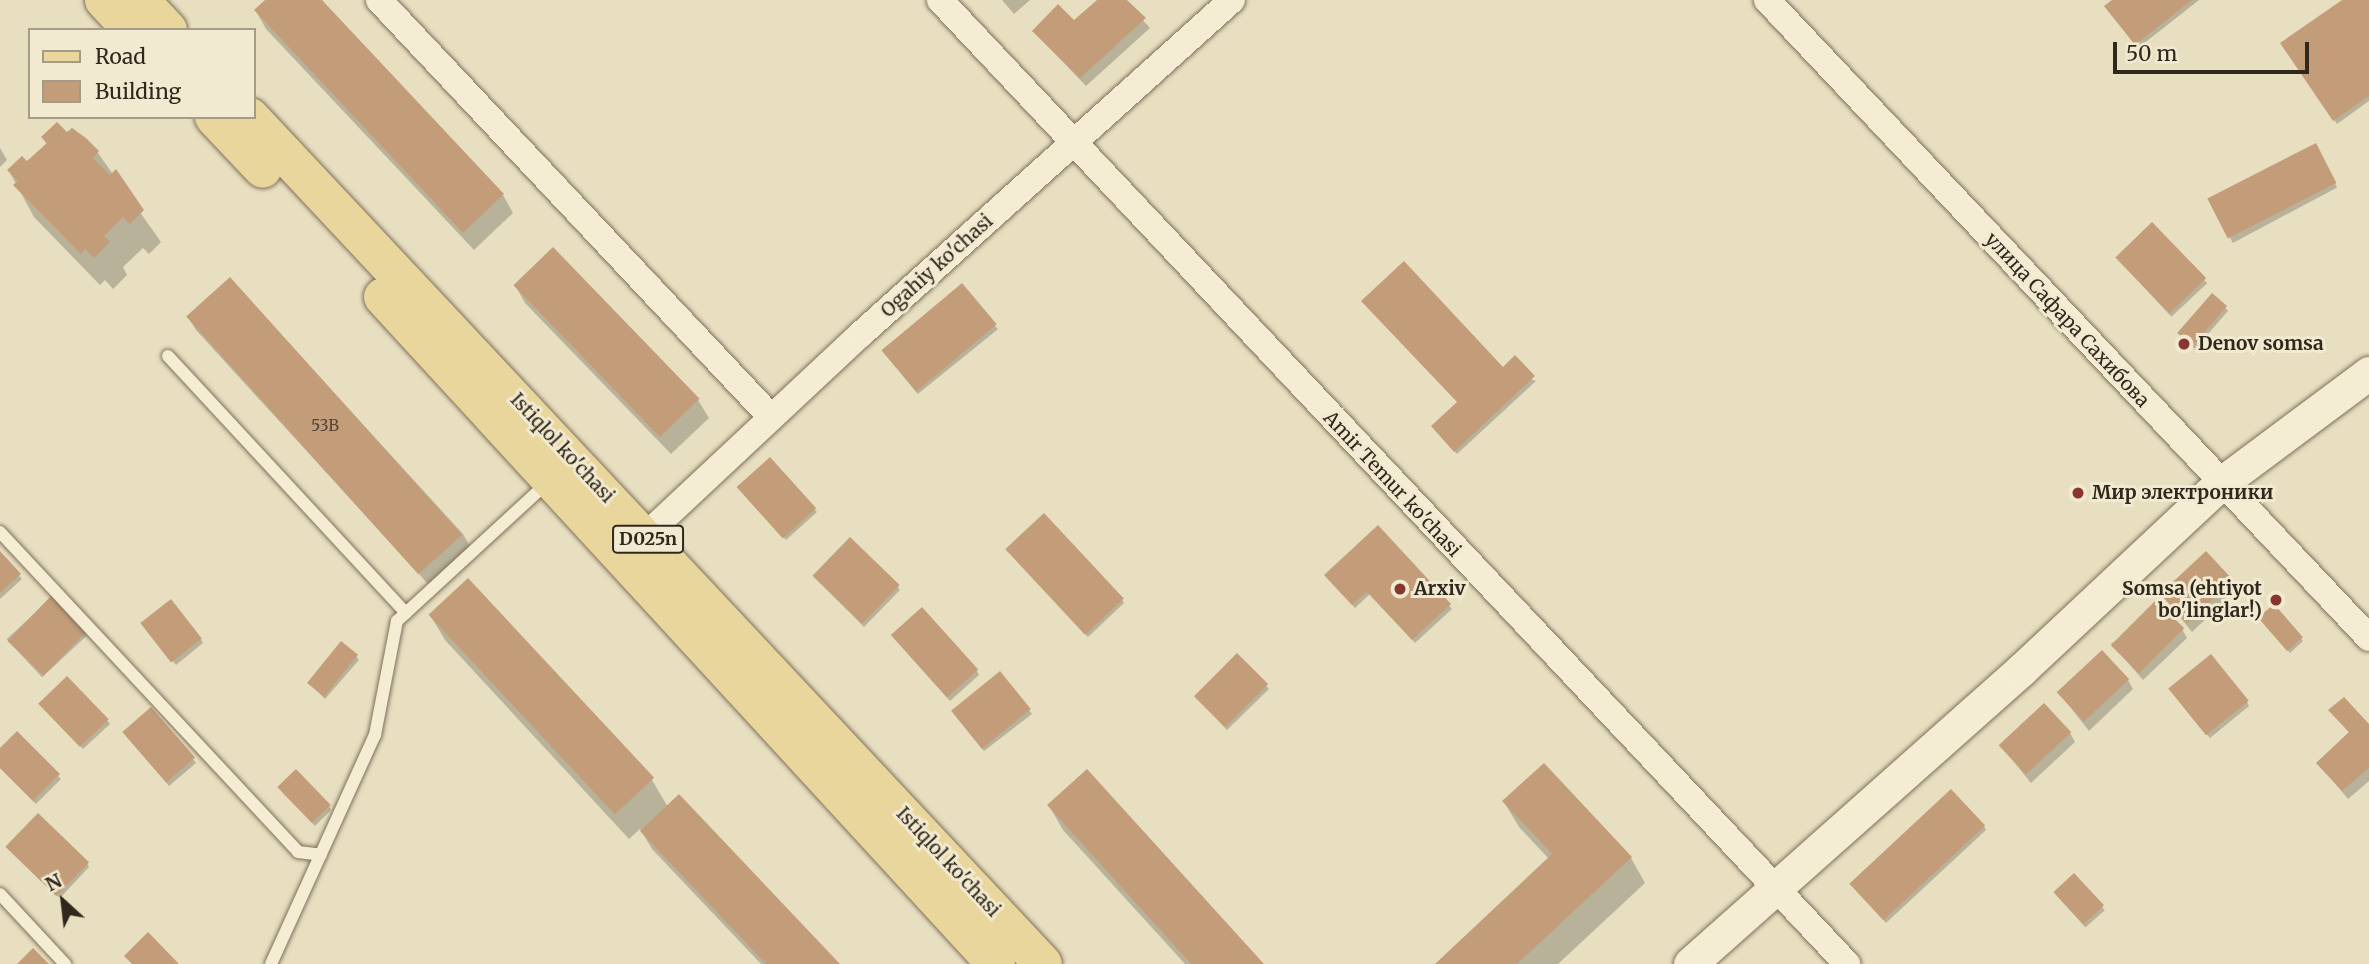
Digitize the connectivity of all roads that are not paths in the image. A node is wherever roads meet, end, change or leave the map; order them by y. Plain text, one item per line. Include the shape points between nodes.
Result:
1 (104, 0) edge
2 (139, 0) edge
3 (379, 0) edge
4 (940, 0) edge
5 (1232, 0) edge
6 (1767, 0) edge
7 (130, 28) edge
8 (166, 28) edge
9 (216, 119) edge
10 (252, 119) edge
11 (1074, 145) junction
12 (168, 356) dead end
13 (2369, 373) edge
14 (771, 417) junction
15 (552, 478) junction
16 (2220, 484) junction
17 (0, 532) edge
18 (645, 536) junction
19 (406, 613) junction
20 (2369, 638) edge
21 (321, 855) junction
22 (1773, 889) junction
23 (0, 894) edge
24 (65, 964) edge
25 (271, 964) edge
26 (996, 964) edge
27 (1043, 964) edge
28 (1690, 964) edge
29 (1847, 964) edge

1 - 7 main road
2 - 8 main road
3 - 14 street
4 - 11 street, Amir Temur ko'chasi
5 - 11 street, Ogahiy ko'chasi
6 - 16 street, улица Сафара Сахибова
9 - 15 main road, Istiqlol ko'chasi / D025n
10 - 18 main road, Istiqlol ko'chasi / D025n
11 - 14 street, Ogahiy ko'chasi
11 - 22 street, Amir Temur ko'chasi
12 - 19 lane
13 - 16 street
14 - 18 street, Ogahiy ko'chasi
15 - 19 lane
15 - 26 main road, Istiqlol ko'chasi / D025n
16 - 20 street, улица Сафара Сахибова
16 - 22 street via 2021,670
17 - 21 lane via 298,852
18 - 27 main road, Istiqlol ko'chasi / D025n
19 - 21 lane via 397,621 376,735
21 - 25 lane
22 - 28 street
22 - 29 street, Amir Temur ko'chasi
23 - 24 lane

